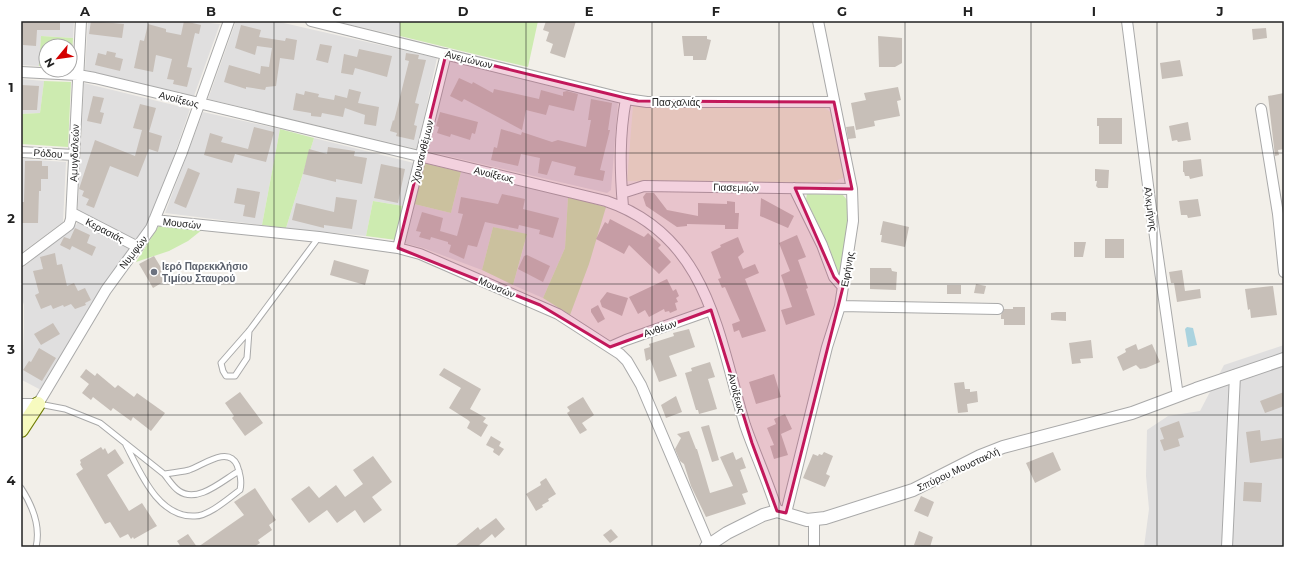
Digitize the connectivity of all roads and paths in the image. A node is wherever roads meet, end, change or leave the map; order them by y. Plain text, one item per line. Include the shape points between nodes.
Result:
1 (81, 21) edge
2 (229, 21) edge
3 (311, 21) edge
4 (818, 21) edge
5 (1127, 21) edge
6 (446, 54) junction
7 (21, 72) edge
8 (38, 73) edge
9 (78, 75) joint
10 (78, 78) edge
11 (626, 99) junction
12 (834, 102) junction
13 (198, 103) junction
14 (1261, 109) dead end
15 (21, 152) edge
16 (74, 155) junction
17 (421, 157) junction
18 (794, 188) junction
19 (852, 189) junction
20 (622, 193) junction
21 (623, 207) junction
22 (72, 213) junction
23 (154, 220) junction
24 (319, 237) junction
25 (138, 247) junction
26 (398, 248) junction
27 (21, 261) edge
28 (1284, 272) edge
29 (843, 287) junction
30 (840, 306) junction
31 (998, 309) dead end
32 (711, 310) junction
33 (249, 331) junction
34 (610, 347) junction
35 (1284, 359) edge
36 (1235, 376) junction
37 (1178, 396) junction
38 (21, 404) edge
39 (38, 404) junction
40 (21, 415) edge
41 (21, 430) edge
42 (126, 445) junction
43 (239, 471) junction
44 (164, 474) junction
45 (21, 488) edge
46 (781, 512) junction
47 (814, 521) junction
48 (708, 546) edge
49 (36, 547) edge
50 (814, 547) edge
51 (1227, 547) edge

1 - 9 street, Αμυγδαλεών
2 - 13 street, Νυμφών
3 - 6 street, Ανεμώνων
4 - 12 street, Ειρήνης
5 - 37 street, Αλκμήνης
6 - 11 street, Ανεμώνων
6 - 17 street, Χρυσανθέμων
7 - 8 street, Ανοίξεως
9 - 13 street, Ανοίξεως
10 - 16 street, Αμυγδαλεών
11 - 12 street, Πασχαλιάς via 647,102
11 - 20 street via 621,136
12 - 19 street, Ειρήνης
13 - 17 street, Ανοίξεως
13 - 23 street, Νυμφών via 182,152
14 - 28 street via 1278,214
15 - 16 street, Ρόδου
16 - 22 street, Αμυγδαλεών
17 - 21 street, Ανοίξεως
17 - 26 street, Χρυσανθέμων
18 - 19 street, Γιασεμιών
18 - 20 street, Γιασεμιών via 644,186
18 - 29 street via 834,277
19 - 29 street, Ειρήνης via 852,235
20 - 21 street
21 - 32 street, Ανοίξεως via 652,226 678,249 695,273
22 - 25 street, Κερασιάς
22 - 27 street, Αμυγδαλεών via 69,225
23 - 24 street, Μουσών
23 - 25 street, Νυμφών
24 - 26 street, Μουσών
24 - 33 lane
25 - 39 street, Νυμφών via 106,290
26 - 34 street, Μουσών via 420,254 540,305
29 - 30 street, Ειρήνης
30 - 31 street
30 - 46 street, Ειρήνης
32 - 34 street, Ανθέων
32 - 46 street, Ανοίξεως via 748,431
33 - 33 lane via 221,362 226,376 234,376 247,358
34 - 48 street, Μουσών via 627,361 641,385
35 - 36 street, Σπύρου Μουστακλή
36 - 37 street, Σπύρου Μουστακλή
36 - 51 street
37 - 47 street, Σπύρου Μουστακλή via 1132,413 1003,447 918,488
38 - 39 street
39 - 40 street
39 - 41 main road
39 - 42 lane via 65,409 100,423
42 - 43 lane via 156,497 174,513 196,517 216,508 240,490 242,481
42 - 44 lane
43 - 44 lane via 229,457 220,456 190,469
43 - 44 lane via 195,495 184,494 178,490
45 - 49 lane via 35,514
46 - 47 street
46 - 48 street via 763,515 743,524
47 - 50 street

